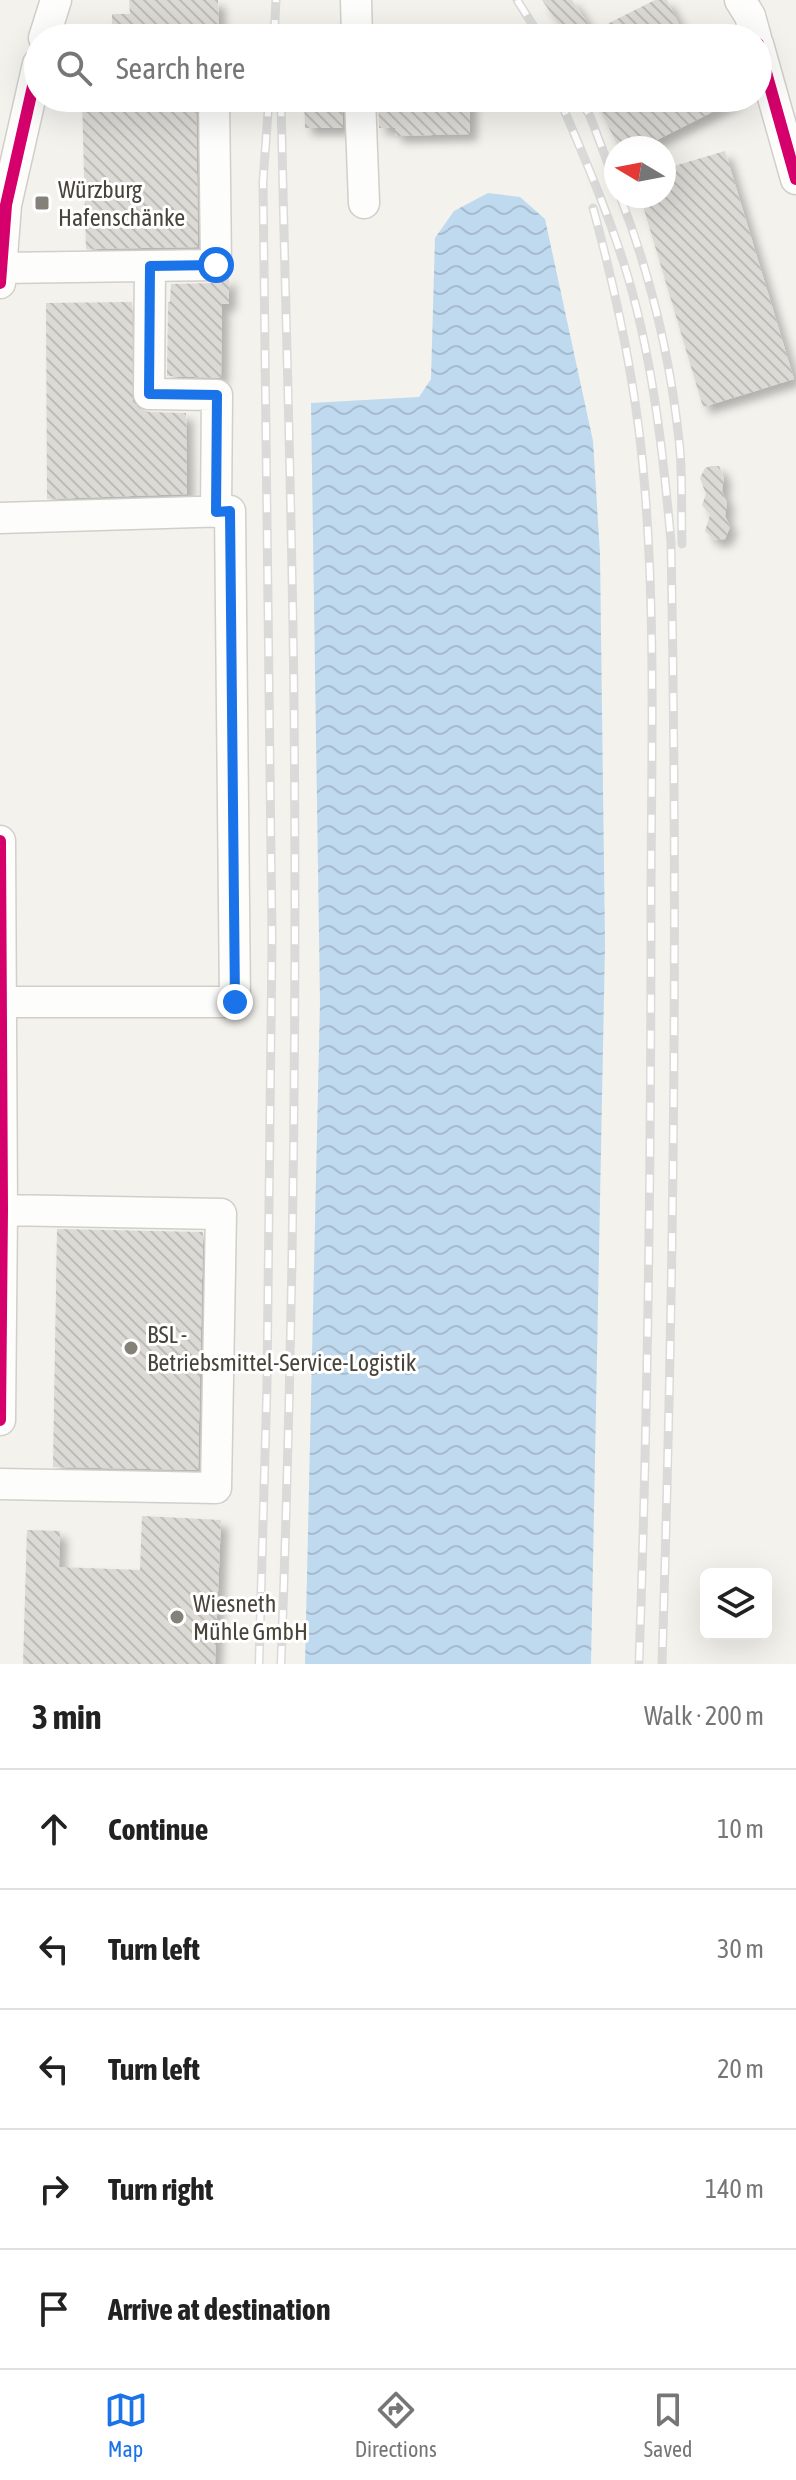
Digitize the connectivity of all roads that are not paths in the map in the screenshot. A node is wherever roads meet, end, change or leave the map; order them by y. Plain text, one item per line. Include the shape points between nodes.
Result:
1 (56, 0) edge
2 (356, 0) edge
3 (740, 0) edge
4 (48, 24) edge
5 (357, 24) edge
6 (752, 24) edge
7 (772, 94) edge
8 (27, 112) edge
9 (214, 112) edge
10 (361, 112) edge
11 (796, 179) edge
12 (364, 203) dead end
13 (150, 266) junction
14 (1, 268) edge
15 (0, 283) edge
16 (216, 512) junction
17 (0, 518) edge
18 (0, 841) edge
19 (1, 1002) edge
20 (2, 1210) junction
21 (0, 1420) edge
22 (0, 1484) edge

1 - 4 street
2 - 5 street
3 - 6 street
7 - 11 street
8 - 14 street via 6,205
9 - 13 street via 216,265
10 - 12 street
13 - 14 street
13 - 16 street via 149,394 217,395
14 - 15 street
16 - 17 street
16 - 19 street via 230,511 235,1002
18 - 19 street
19 - 20 street
20 - 21 street
20 - 22 street via 221,1214 216,1488

